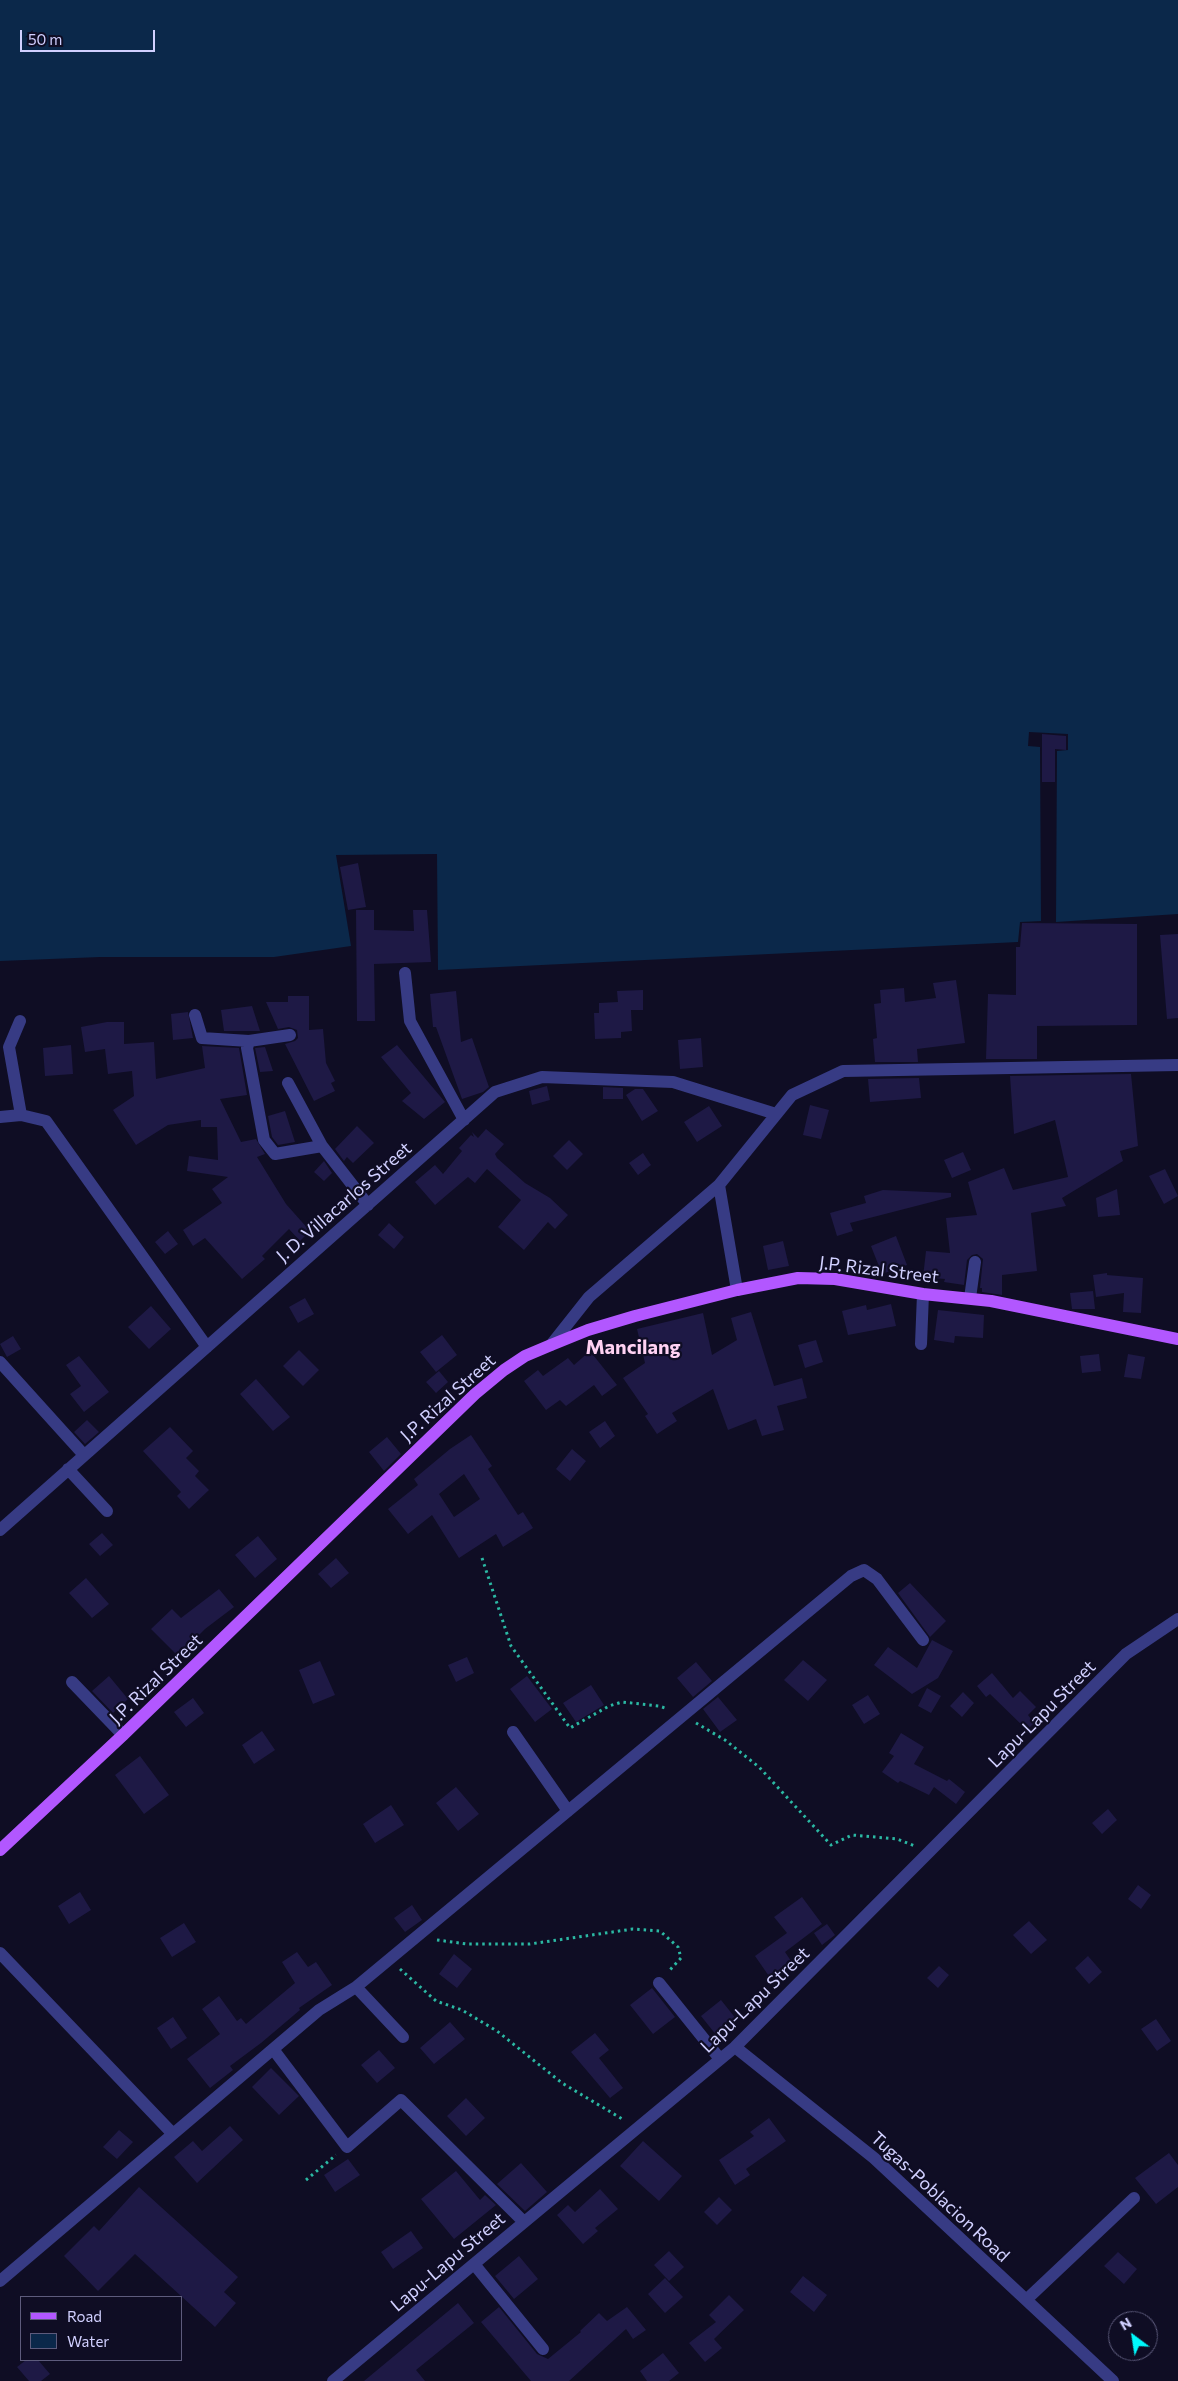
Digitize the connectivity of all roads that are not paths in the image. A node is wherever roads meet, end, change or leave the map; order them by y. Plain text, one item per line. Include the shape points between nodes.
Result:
1 (405, 973) dead end
2 (194, 1015) dead end
3 (20, 1021) dead end
4 (290, 1034) dead end
5 (250, 1041) junction
6 (1178, 1065) edge
7 (288, 1083) dead end
8 (776, 1114) junction
9 (21, 1115) junction
10 (0, 1117) edge
11 (464, 1120) junction
12 (322, 1146) junction
13 (719, 1185) junction
14 (368, 1205) junction
15 (975, 1262) dead end
16 (737, 1290) junction
17 (923, 1294) junction
18 (970, 1298) junction
19 (1178, 1339) edge
20 (921, 1344) dead end
21 (551, 1345) junction
22 (207, 1347) junction
23 (0, 1362) edge
24 (84, 1455) junction
25 (68, 1470) junction
26 (107, 1511) dead end
27 (0, 1530) edge
28 (1178, 1619) edge
29 (923, 1640) dead end
30 (72, 1682) dead end
31 (513, 1732) dead end
32 (123, 1735) junction
33 (568, 1812) junction
34 (0, 1850) edge
35 (0, 1954) edge
36 (659, 1983) road end
37 (356, 1987) junction
38 (403, 2037) dead end
39 (735, 2047) junction
40 (273, 2049) junction
41 (720, 2059) junction
42 (173, 2134) junction
43 (1134, 2198) dead end
44 (524, 2222) junction
45 (474, 2264) junction
46 (0, 2281) edge
47 (1026, 2300) junction
48 (543, 2349) dead end
49 (333, 2381) edge
50 (1113, 2381) edge

1 - 11 street via 410,1021
2 - 5 street via 202,1038
3 - 9 street via 9,1047
4 - 5 street
5 - 12 street via 247,1048 264,1140 270,1150 275,1154 290,1153
6 - 8 street via 843,1071 792,1095
7 - 12 street
8 - 11 street, J. D. Villacarlos Street via 673,1082 542,1077 494,1092
8 - 13 street
9 - 10 street
9 - 22 street via 46,1120
11 - 14 street, J. D. Villacarlos Street
12 - 14 street
13 - 16 street
13 - 21 street via 588,1298
14 - 22 street, J. D. Villacarlos Street
15 - 18 street
16 - 17 main road, J.P. Rizal Street via 798,1278 835,1279
16 - 21 main road, J.P. Rizal Street via 635,1316
17 - 18 main road, J.P. Rizal Street
17 - 20 street
18 - 19 main road, J.P. Rizal Street
21 - 32 main road, J.P. Rizal Street via 525,1356 475,1394
22 - 24 street, J. D. Villacarlos Street
23 - 24 street
24 - 25 street, J. D. Villacarlos Street
25 - 26 street
25 - 27 street, J. D. Villacarlos Street
28 - 39 street, Lapu-Lapu Street via 1126,1654
29 - 33 street via 878,1579 864,1570 851,1576
30 - 32 street
31 - 33 street
32 - 34 main road, J.P. Rizal Street
33 - 37 street
35 - 42 street
36 - 41 street
37 - 38 street
37 - 40 street via 319,2010
39 - 41 street, Lapu-Lapu Street
39 - 47 street, Tugas-Poblacion Road via 874,2158
40 - 42 street
40 - 44 street via 347,2147 402,2100
41 - 44 street, Lapu-Lapu Street
42 - 46 street
43 - 47 street
44 - 45 street, Lapu-Lapu Street
45 - 48 street
45 - 49 street, Lapu-Lapu Street
47 - 50 street, Tugas-Poblacion Road

